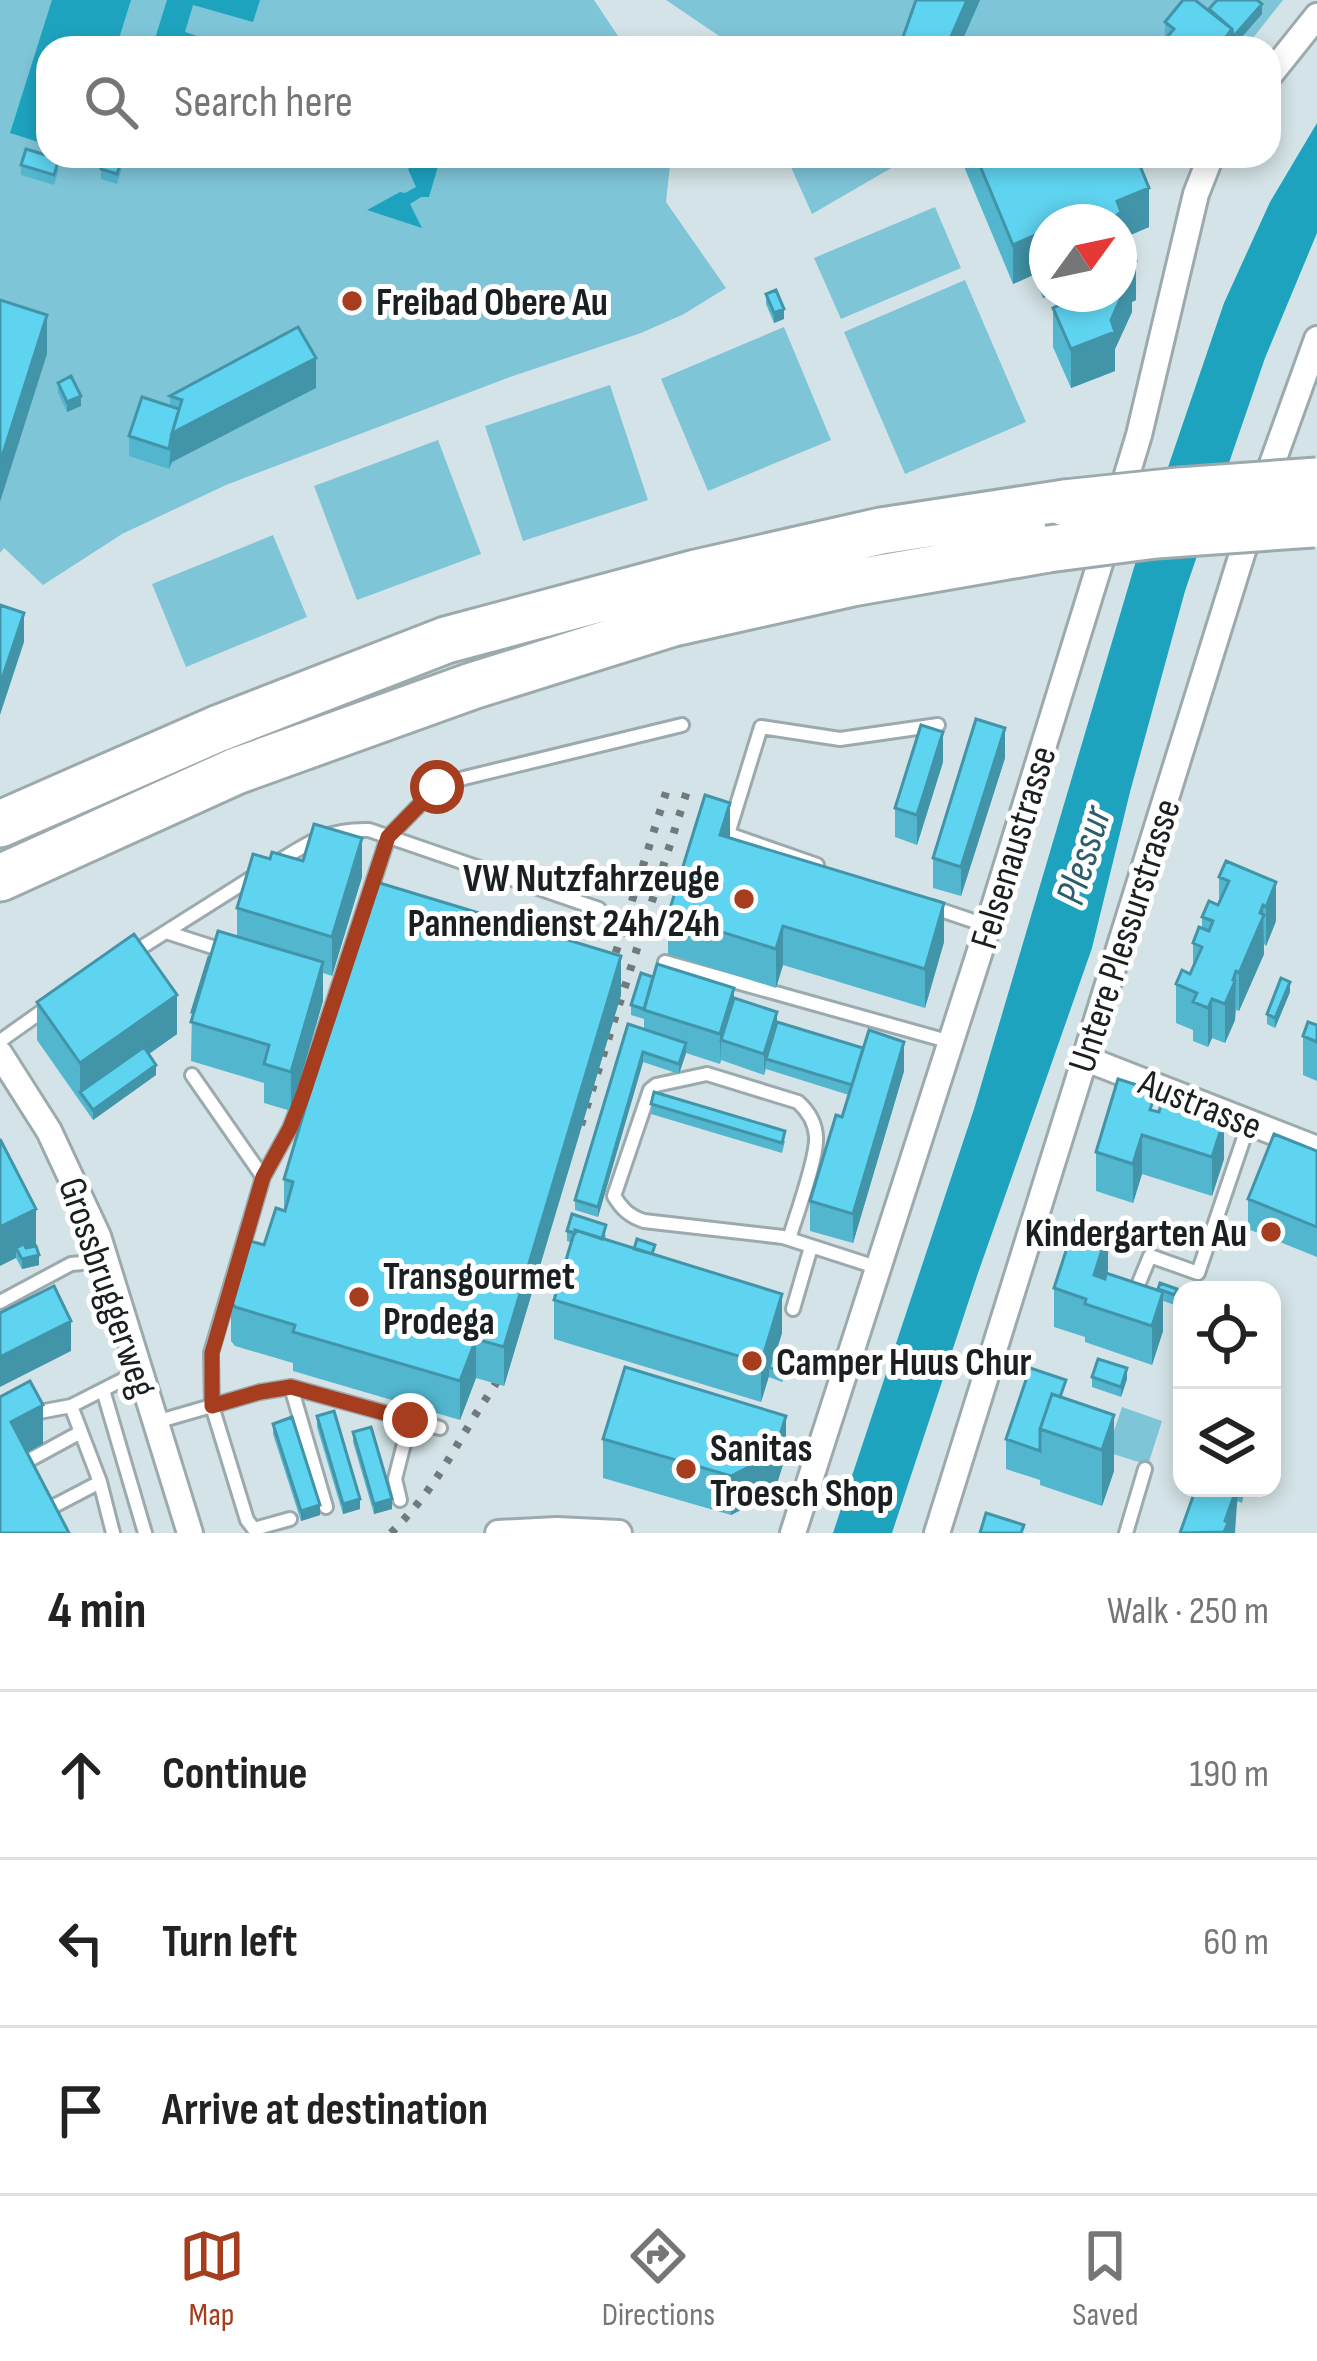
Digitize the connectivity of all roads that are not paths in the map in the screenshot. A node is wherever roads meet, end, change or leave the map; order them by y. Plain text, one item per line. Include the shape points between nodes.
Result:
1 (1317, 16) edge
2 (1281, 61) edge
3 (1206, 168) edge
4 (1317, 339) edge
5 (1316, 510) edge
6 (682, 725) dead end
7 (938, 725) edge
8 (0, 824) edge
9 (388, 837) junction
10 (836, 872) edge
11 (0, 878) edge
12 (923, 903) edge
13 (599, 909) dead end
14 (988, 926) junction
15 (166, 932) junction
16 (246, 958) edge
17 (116, 962) edge
18 (665, 962) edge
19 (64, 996) edge
20 (951, 1042) junction
21 (2, 1057) edge
22 (1084, 1058) junction
23 (192, 1075) dead end
24 (1249, 1123) junction
25 (1317, 1149) edge
26 (263, 1177) junction
27 (789, 1239) junction
28 (811, 1247) junction
29 (106, 1261) junction
30 (879, 1268) junction
31 (1134, 1295) edge
32 (0, 1302) edge
33 (794, 1309) dead end
34 (140, 1371) junction
35 (291, 1387) junction
36 (103, 1390) junction
37 (71, 1406) junction
38 (212, 1406) junction
39 (410, 1420) junction
40 (156, 1422) junction
41 (0, 1426) edge
42 (440, 1428) dead end
43 (79, 1432) junction
44 (22, 1464) edge
45 (1145, 1469) dead end
46 (100, 1482) junction
47 (400, 1501) dead end
48 (54, 1506) edge
49 (326, 1507) dead end
50 (290, 1519) dead end
51 (113, 1533) edge
52 (146, 1533) edge
53 (190, 1533) edge
54 (498, 1533) edge
55 (618, 1533) edge
56 (793, 1533) edge
57 (937, 1533) edge
58 (1126, 1533) edge

1 - 2 street
3 - 14 street, Felsenaustrasse via 1139,435
4 - 22 street, Untere Plessurstrasse
5 - 8 highway, bridge via 1179,491 880,531 695,573 446,640
5 - 11 highway, bridge via 852,583 673,623 236,771
6 - 9 lane via 437,787
7 - 10 lane via 840,739 761,727 728,833
9 - 13 lane
9 - 15 lane via 369,830 321,834
9 - 26 lane via 303,1095
12 - 14 lane
14 - 20 street, Felsenaustrasse
15 - 16 lane
15 - 17 lane
18 - 20 lane
19 - 21 lane
20 - 30 street, Felsenaustrasse
21 - 29 street, Grossbruggerweg via 75,1180
22 - 24 street, Austrasse
22 - 57 street, Untere Plessurstrasse
23 - 26 lane
24 - 25 street, Austrasse
24 - 31 lane via 1198,1273 1150,1256
26 - 38 lane via 212,1353
27 - 27 lane via 817,1141 806,1109 714,1075 656,1084 614,1196 620,1207 644,1221
27 - 28 lane
28 - 30 lane
28 - 33 lane
29 - 32 lane via 70,1264
29 - 34 street, Grossbruggerweg
30 - 56 street, Felsenaustrasse
34 - 36 lane
34 - 40 street, Grossbruggerweg
35 - 38 lane
35 - 39 lane
35 - 49 lane
36 - 37 lane
36 - 52 lane
37 - 41 lane
37 - 43 lane
38 - 40 lane
38 - 50 lane via 247,1520 254,1528
39 - 42 lane
39 - 47 lane via 394,1478
40 - 53 street, Grossbruggerweg
43 - 44 lane
43 - 46 lane
45 - 58 lane
46 - 48 lane
46 - 51 lane
54 - 55 street

